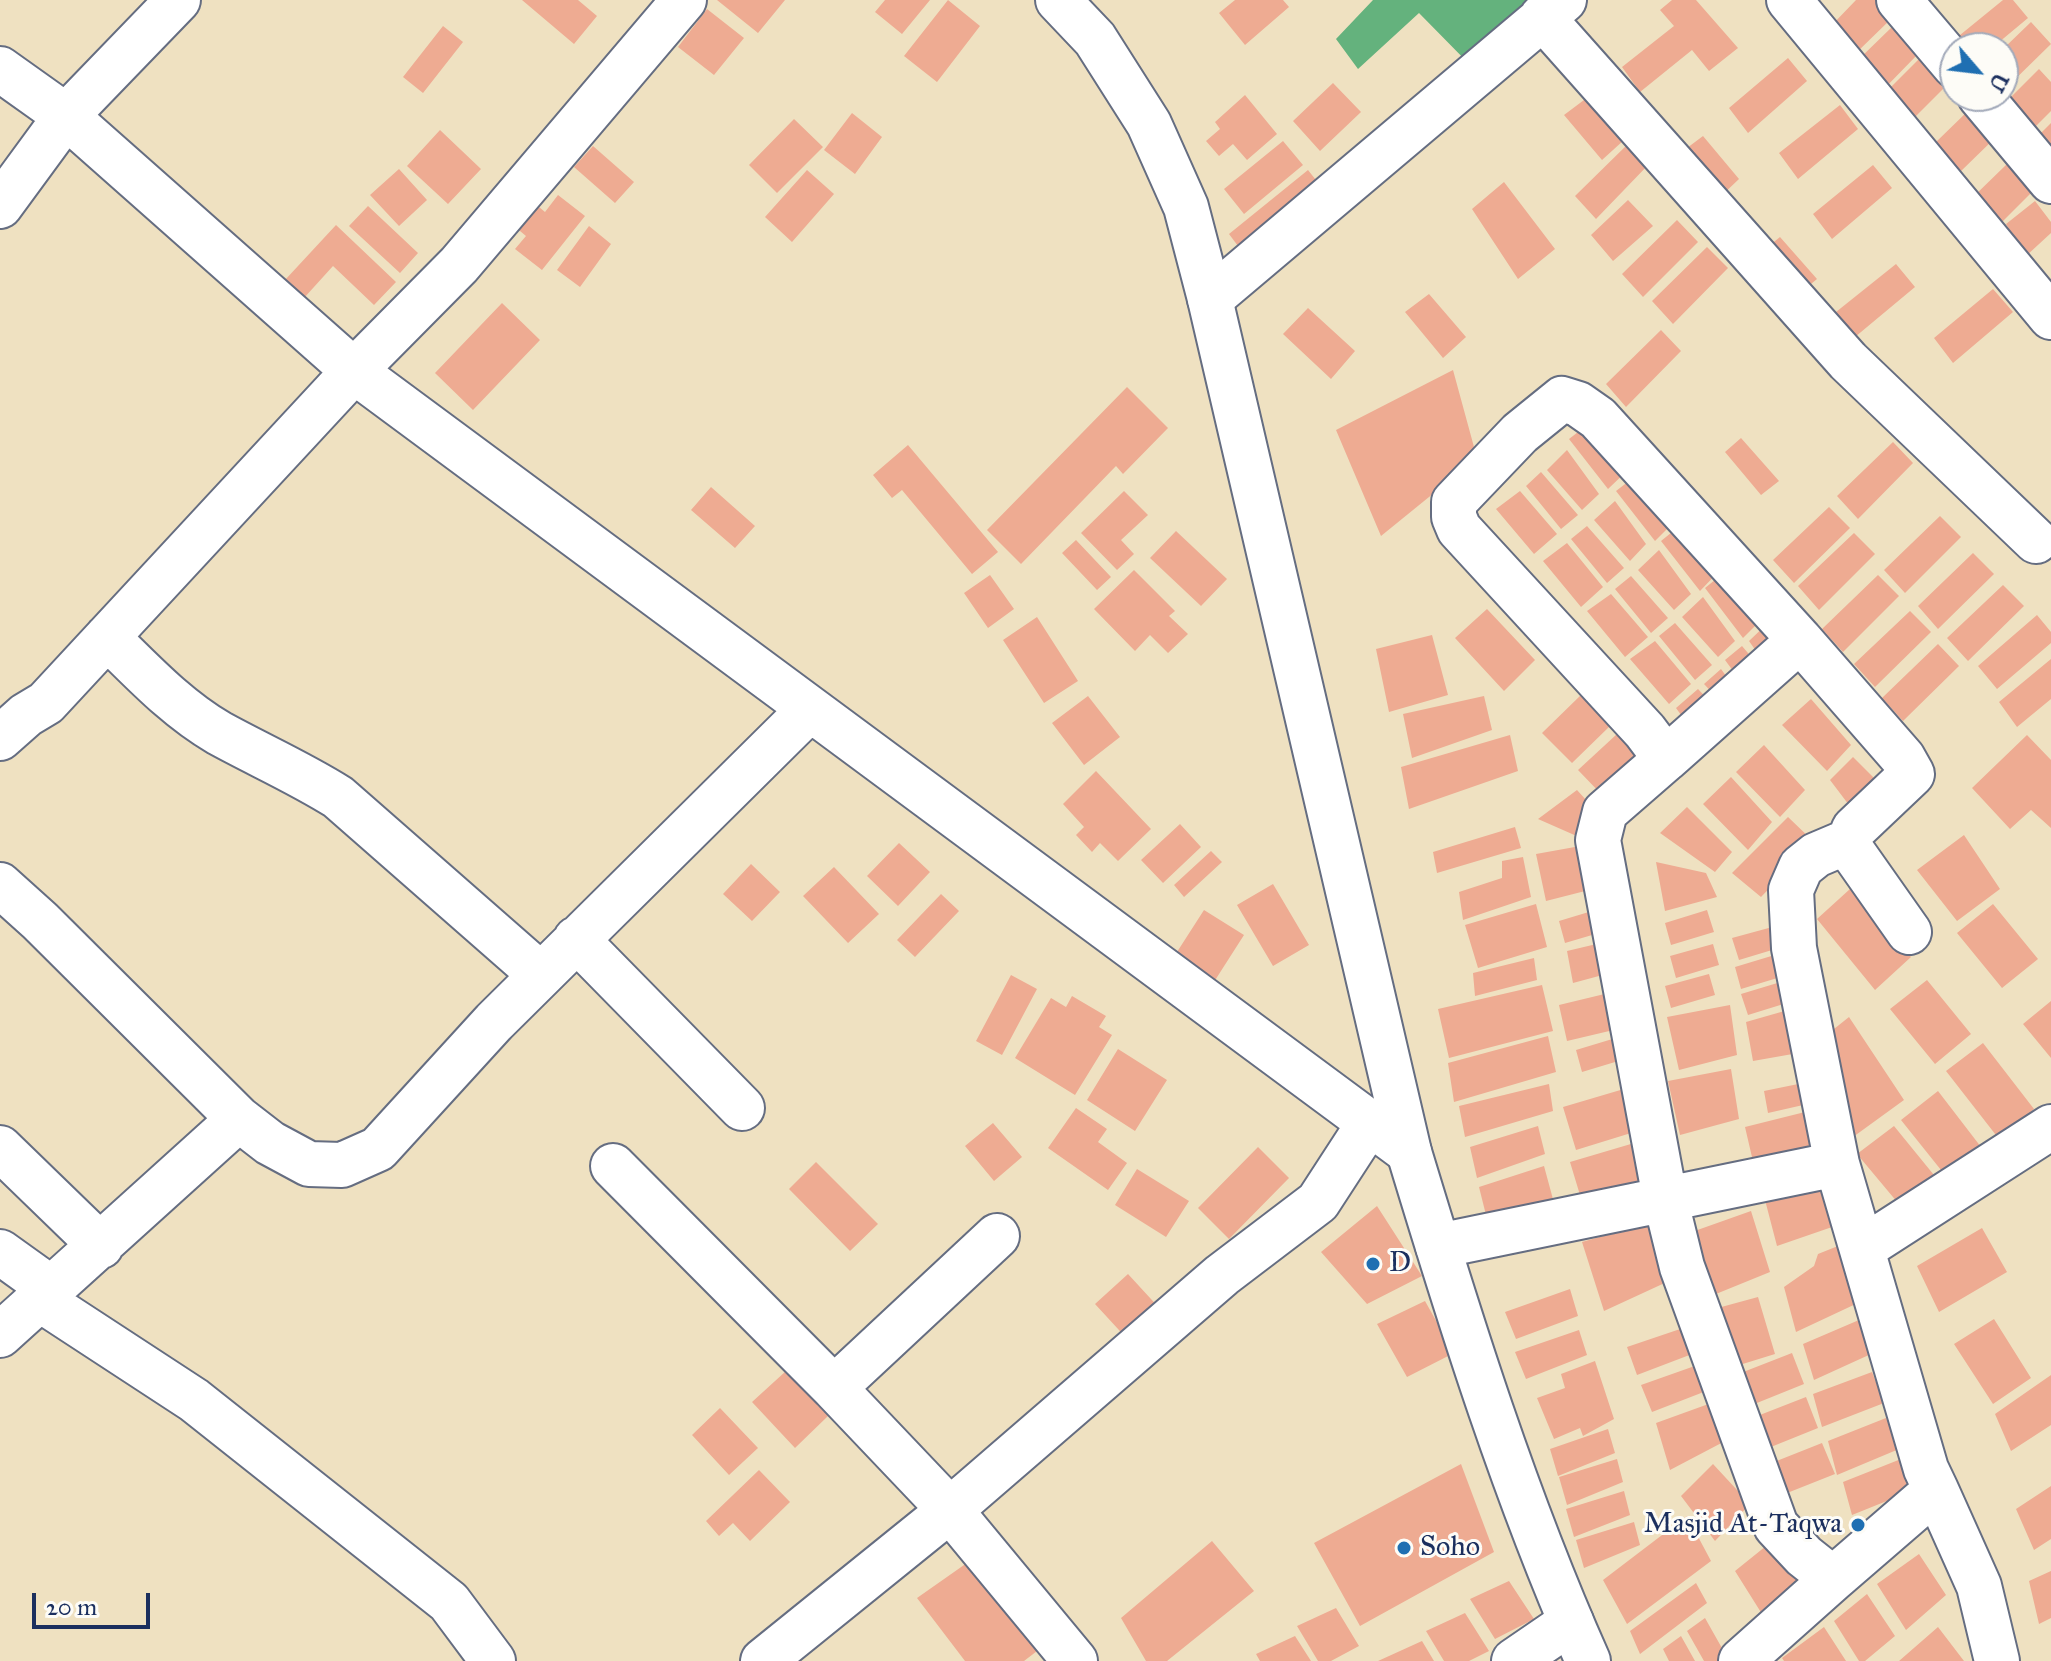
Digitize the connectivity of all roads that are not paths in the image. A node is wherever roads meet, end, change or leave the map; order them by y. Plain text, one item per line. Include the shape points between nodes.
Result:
1 (178, 0) edge
2 (684, 0) edge
3 (1058, 0) edge
4 (1899, 0) edge
5 (1796, 2) edge
6 (1553, 9) edge
7 (1939, 47) edge
8 (0, 69) edge
9 (1993, 112) edge
10 (66, 116) junction
11 (2051, 181) edge
12 (0, 206) edge
13 (1210, 299) junction
14 (2051, 317) edge
15 (354, 371) junction
16 (2036, 541) dead end
17 (107, 637) junction
18 (1800, 640) junction
19 (810, 709) junction
20 (0, 738) edge
21 (1666, 759) junction
22 (1849, 841) junction
23 (0, 885) edge
24 (1909, 932) dead end
25 (576, 939) junction
26 (541, 975) junction
27 (742, 1108) dead end
28 (239, 1119) junction
29 (1370, 1122) junction
30 (2051, 1127) edge
31 (0, 1148) edge
32 (1409, 1152) junction
33 (1837, 1164) junction
34 (613, 1166) dead end
35 (1665, 1198) junction
36 (997, 1236) dead end
37 (101, 1246) junction
38 (1438, 1246) junction
39 (1863, 1248) junction
40 (0, 1252) edge
41 (47, 1295) junction
42 (0, 1335) edge
43 (834, 1388) junction
44 (1936, 1490) junction
45 (950, 1510) junction
46 (1833, 1579) junction
47 (1580, 1642) edge
48 (493, 1661) edge
49 (763, 1661) edge
50 (1075, 1661) edge
51 (1514, 1661) edge
52 (1741, 1661) edge
53 (1997, 1661) edge

1 - 10 street
2 - 15 street via 459,265
3 - 13 street via 1095,39 1149,124 1186,207
4 - 7 street
5 - 14 street
6 - 13 street
6 - 16 street via 1848,361
8 - 10 street
9 - 11 street
10 - 12 street
10 - 15 street
13 - 32 street
15 - 17 street
15 - 19 street
17 - 20 street via 46,703
17 - 26 street via 207,725 338,797
18 - 21 street
18 - 21 street via 1598,418 1562,399 1520,433 1454,502 1459,529
18 - 22 street via 1912,774 1854,829
19 - 25 street
19 - 29 street
21 - 35 street via 1605,812 1598,840
22 - 24 street
22 - 33 street via 1801,867 1791,890 1794,948
23 - 28 street
25 - 26 street
25 - 27 street
26 - 28 street via 378,1149 342,1165 309,1164
28 - 37 street
29 - 32 street
29 - 45 street via 1318,1202 1222,1275
30 - 39 street
31 - 37 street
32 - 38 street
33 - 35 street
33 - 39 street
34 - 43 street
35 - 38 street
35 - 46 street via 1682,1267 1776,1526
36 - 43 street
37 - 41 street
38 - 47 street via 1529,1518
39 - 44 street
40 - 41 street
41 - 42 street
41 - 48 street via 194,1400 449,1602
43 - 45 street
44 - 46 street
44 - 53 street via 1979,1586
45 - 49 street
45 - 50 street
46 - 52 street
47 - 51 street

